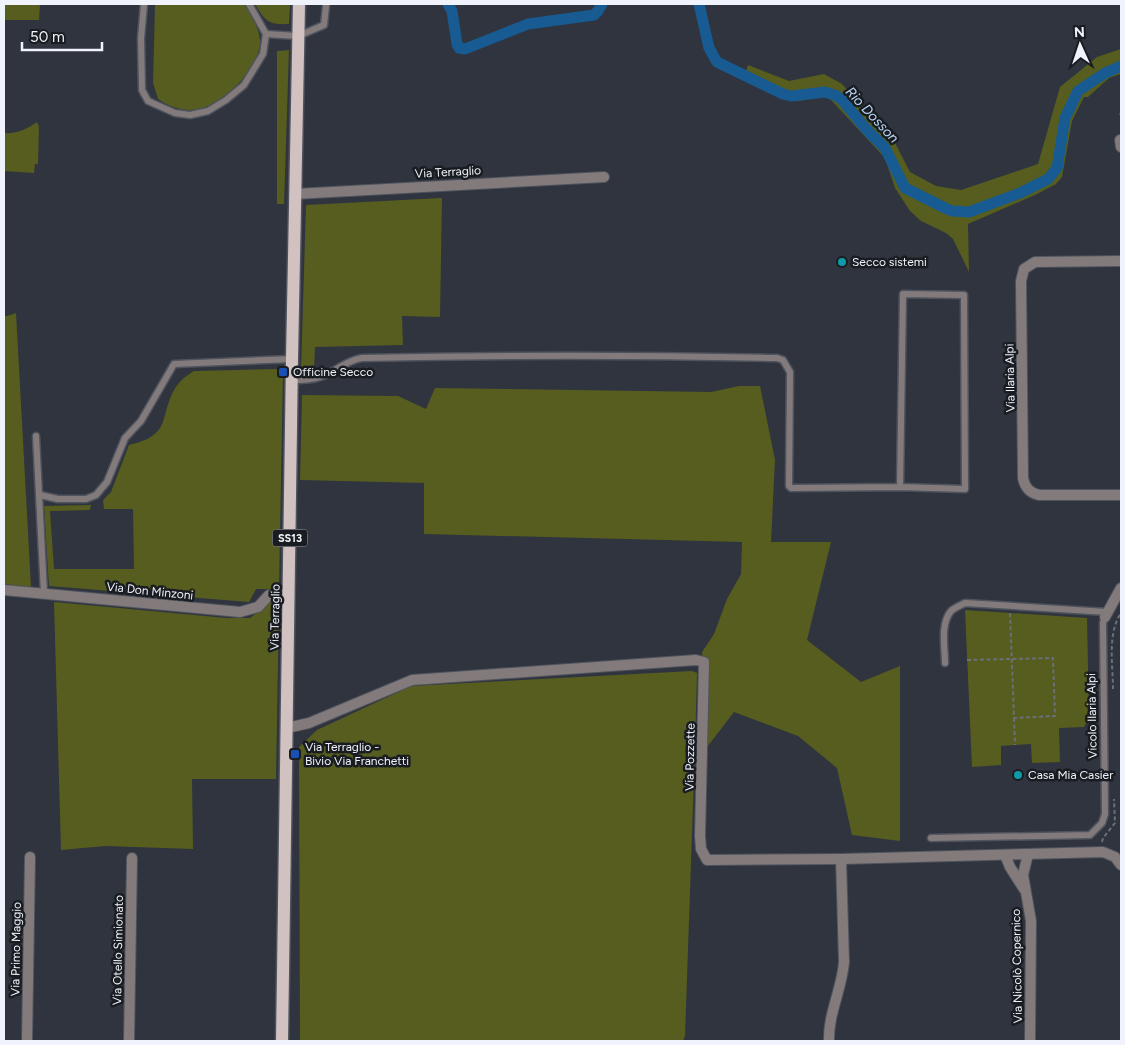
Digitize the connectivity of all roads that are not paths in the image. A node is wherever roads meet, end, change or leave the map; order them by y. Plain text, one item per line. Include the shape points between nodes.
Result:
1 (144, 4) edge
2 (249, 4) edge
3 (299, 4) edge
4 (326, 6) dead end
5 (266, 34) junction
6 (298, 36) junction
7 (604, 176) dead end
8 (295, 194) junction
9 (1121, 261) edge
10 (292, 359) junction
11 (292, 380) junction
12 (36, 436) dead end
13 (900, 487) junction
14 (40, 495) junction
15 (1121, 496) edge
16 (1121, 588) edge
17 (4, 590) edge
18 (44, 593) junction
19 (289, 595) junction
20 (1106, 614) junction
21 (945, 663) dead end
22 (287, 728) junction
23 (931, 838) dead end
24 (1028, 854) junction
25 (1005, 855) junction
26 (30, 857) dead end
27 (132, 858) dead end
28 (841, 859) junction
29 (1121, 865) edge
30 (1026, 891) junction
31 (27, 1041) edge
32 (129, 1041) edge
33 (282, 1041) edge
34 (829, 1041) edge
35 (1030, 1041) edge

1 - 5 lane via 142,90 148,101 175,113 190,115 208,111 244,85 263,54
2 - 5 lane
3 - 6 main road, Via Terraglio / SS13
4 - 6 lane via 324,25
5 - 6 lane
6 - 8 main road, Via Terraglio / SS13
7 - 8 street, Via Terraglio
8 - 10 main road, Via Terraglio / SS13
9 - 15 street, Via Ilaria Alpi via 1040,261 1030,264 1022,273 1021,291 1023,478 1026,487 1039,495
10 - 11 main road, Via Terraglio / SS13
10 - 14 lane via 174,364 142,421 125,438 107,482 96,495 86,499 58,499
11 - 13 lane via 324,376 362,358 597,355 777,358 783,360 790,372 789,486
11 - 19 main road, Via Terraglio / SS13
12 - 14 lane
13 - 13 lane via 903,294 964,296 965,489
14 - 18 lane
16 - 20 street, Vicolo Ilaria Alpi
17 - 18 street, Via Don Minzoni
18 - 19 street, Via Don Minzoni via 240,612 258,607 269,596
19 - 22 main road, Via Terraglio / SS13
20 - 21 lane via 965,603 951,611 945,623
20 - 23 lane, Vicolo Ilaria Alpi via 1103,624 1105,814 1102,823 1090,834
22 - 28 street, Via Pozzette via 309,723 412,680 696,660 704,662 700,836 707,860
22 - 33 main road, Via Terraglio / SS13
24 - 25 street, Via Pozzette
24 - 29 street, Via Pozzette via 1103,852 1115,857
24 - 30 street, Via Nicolò Copernico via 1024,875
25 - 28 street, Via Pozzette
25 - 30 street, Via Nicolò Copernico
26 - 31 street, Via Primo Maggio
27 - 32 street, Via Otello Simionato
28 - 34 street via 844,962 828,1027
30 - 35 street, Via Nicolò Copernico via 1031,921

